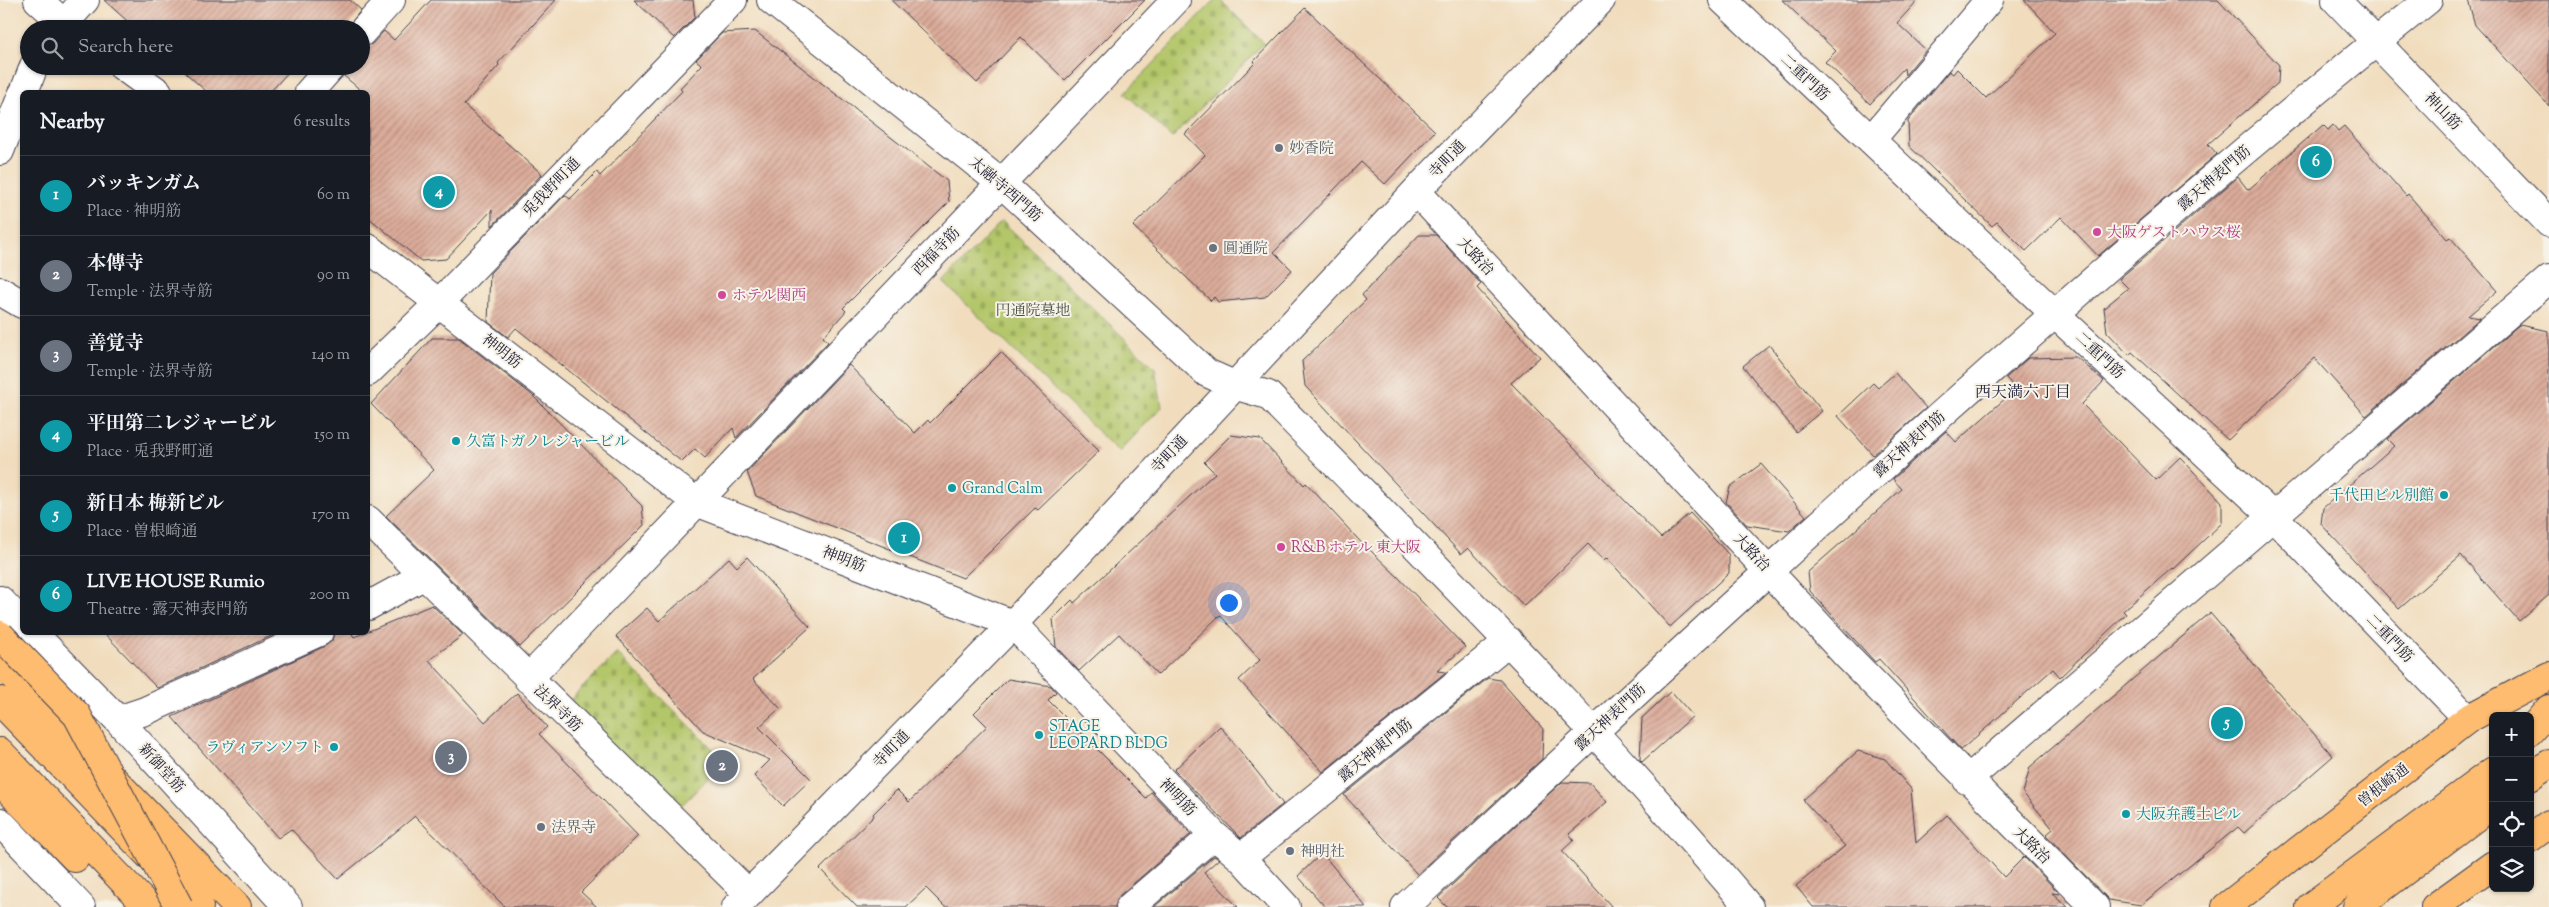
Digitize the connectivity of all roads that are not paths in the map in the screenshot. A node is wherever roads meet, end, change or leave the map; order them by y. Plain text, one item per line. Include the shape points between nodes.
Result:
1 (38, 0) edge
2 (85, 0) edge
3 (391, 0) edge
4 (733, 0) edge
5 (771, 0) edge
6 (1176, 0) edge
7 (1601, 0) edge
8 (1723, 0) edge
9 (1989, 0) edge
10 (2336, 0) edge
11 (2428, 0) edge
12 (57, 20) edge
13 (69, 20) edge
14 (370, 24) edge
15 (2376, 42) junction
16 (30, 75) edge
17 (134, 75) edge
18 (324, 75) edge
19 (25, 90) edge
20 (155, 90) edge
21 (311, 90) edge
22 (20, 101) edge
23 (1871, 140) junction
24 (0, 151) edge
25 (1001, 183) junction
26 (1416, 192) junction
27 (2549, 223) edge
28 (370, 250) edge
29 (2549, 279) edge
30 (0, 291) edge
31 (440, 302) junction
32 (20, 303) edge
33 (2055, 314) junction
34 (370, 370) edge
35 (1234, 385) junction
36 (696, 502) junction
37 (2274, 517) junction
38 (370, 522) edge
39 (1768, 569) junction
40 (423, 576) junction
41 (0, 600) edge
42 (370, 605) edge
43 (20, 621) edge
44 (1012, 624) junction
45 (0, 635) edge
46 (35, 635) edge
47 (312, 635) edge
48 (1509, 641) junction
49 (0, 662) edge
50 (2549, 676) edge
51 (528, 679) junction
52 (0, 701) edge
53 (2549, 709) edge
54 (2468, 719) junction
55 (118, 720) junction
56 (2534, 726) edge
57 (1595, 732) junction
58 (0, 752) edge
59 (2549, 764) edge
60 (2489, 774) edge
61 (2534, 774) edge
62 (1967, 780) junction
63 (0, 781) edge
64 (2489, 807) edge
65 (0, 822) edge
66 (2549, 824) edge
67 (1214, 835) junction
68 (2534, 835) edge
69 (1241, 858) junction
70 (2489, 868) edge
71 (743, 901) edge
72 (81, 907) edge
73 (123, 907) edge
74 (148, 907) edge
75 (179, 907) edge
76 (199, 907) edge
77 (237, 907) edge
78 (288, 907) edge
79 (1130, 907) edge
80 (1286, 907) edge
81 (1405, 907) edge
82 (1749, 907) edge
83 (2095, 907) edge
84 (2226, 907) edge
85 (2310, 907) edge
86 (2357, 907) edge
87 (2435, 907) edge

1 - 12 street
2 - 13 street
3 - 14 street
4 - 31 street, 兎我野町通
5 - 25 street, 太融寺西門筋
6 - 25 street, 西福寺筋
7 - 26 street, 寺町通
8 - 23 street, 二重門筋
9 - 23 street
10 - 15 street, 神山筋
11 - 15 street, 露天神表門筋
15 - 27 street, 神山筋
15 - 33 street, 露天神表門筋
16 - 19 street
17 - 20 street
18 - 21 street
22 - 24 street
23 - 33 street, 二重門筋
25 - 35 street, 太融寺西門筋 via 1207,373
25 - 36 street, 西福寺筋
26 - 35 street, 寺町通
26 - 39 street, 大路治
28 - 31 street, 神明筋
29 - 37 street
30 - 32 street
31 - 34 street, 兎我野町通
31 - 36 street, 神明筋
33 - 37 street, 二重門筋
33 - 39 street, 露天神表門筋
35 - 44 street, 寺町通
35 - 48 street, 太融寺西門筋 via 1268,395
36 - 44 street, 神明筋
36 - 51 street, 西福寺筋
37 - 54 street, 二重門筋
37 - 62 street
38 - 40 street, 法界寺筋
39 - 57 street, 露天神表門筋
39 - 62 street, 大路治
40 - 42 street
40 - 51 street, 法界寺筋
41 - 43 street
44 - 67 street, 神明筋
44 - 71 street, 寺町通
45 - 75 highway, bridge via 77,715
46 - 55 street, 新御堂筋
47 - 55 street via 145,711
48 - 57 street, 太融寺西門筋
48 - 69 street, 露天神東門筋
49 - 77 highway, bridge
50 - 54 highway, 曽根崎通
51 - 71 street, 法界寺筋
52 - 76 highway, bridge
53 - 56 highway
54 - 84 highway, 曽根崎通
55 - 78 street, 新御堂筋
57 - 81 street, 露天神表門筋
57 - 82 street, 太融寺西門筋
58 - 74 highway
59 - 61 highway
60 - 85 highway
62 - 83 street, 大路治
63 - 73 highway
64 - 86 highway
65 - 72 street
66 - 68 highway
67 - 69 street, 神明筋
67 - 79 street
69 - 80 street, 神明筋
70 - 87 highway

